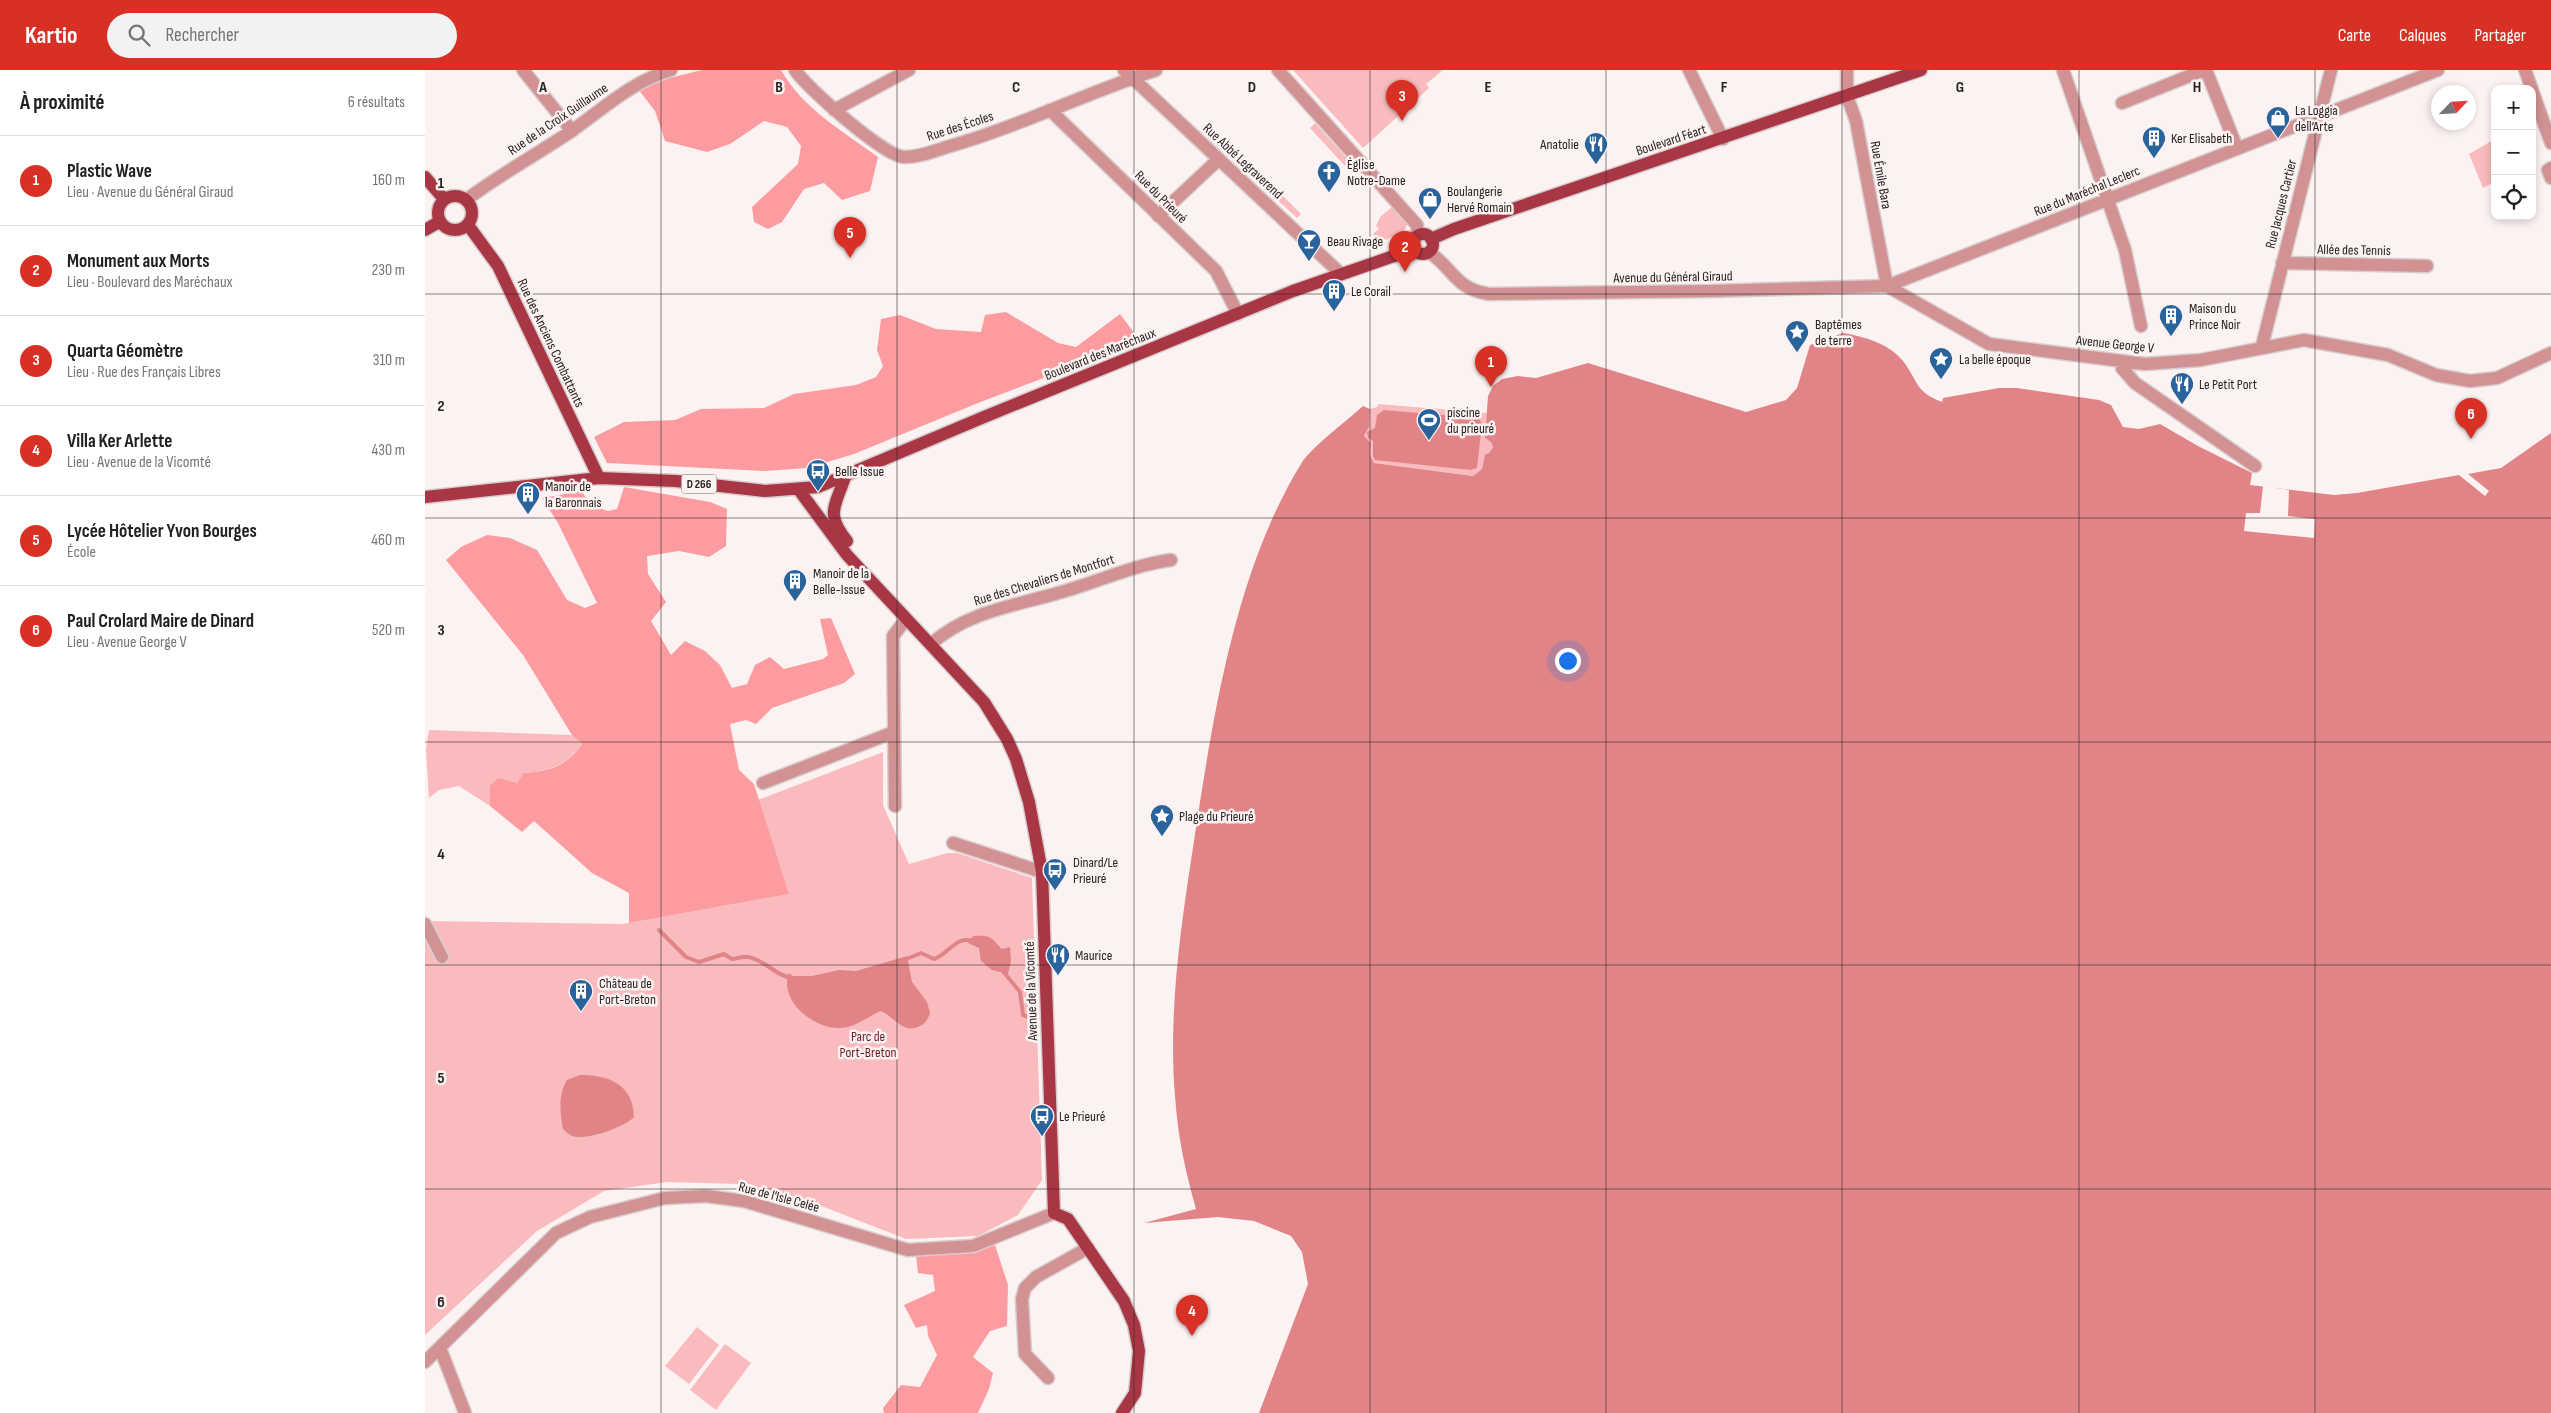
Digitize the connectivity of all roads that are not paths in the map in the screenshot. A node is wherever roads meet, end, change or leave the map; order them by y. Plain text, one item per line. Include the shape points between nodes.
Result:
1 (523, 70) edge
2 (671, 70) edge
3 (795, 70) edge
4 (909, 70) edge
5 (1157, 70) edge
6 (1279, 70) edge
7 (1689, 70) edge
8 (1847, 70) edge
9 (1921, 70) edge
10 (2063, 70) edge
11 (2205, 70) edge
12 (2331, 70) edge
13 (2438, 70) edge
14 (2525, 70) edge
15 (1129, 74) edge
16 (640, 75) edge
17 (2530, 85) edge
18 (1847, 96) junction
19 (2536, 101) edge
20 (2122, 102) dead end
21 (834, 110) junction
22 (1050, 110) junction
23 (2320, 115) junction
24 (572, 131) junction
25 (1723, 139) junction
26 (2551, 143) edge
27 (2237, 148) junction
28 (1219, 159) junction
29 (425, 177) edge
30 (444, 199) junction
31 (2108, 199) junction
32 (466, 200) junction
33 (1158, 216) junction
34 (439, 222) junction
35 (468, 225) junction
36 (425, 230) edge
37 (1418, 235) junction
38 (1430, 245) junction
39 (1411, 250) junction
40 (2282, 263) junction
41 (2427, 266) dead end
42 (1341, 274) junction
43 (1887, 286) junction
44 (1238, 314) junction
45 (2141, 326) dead end
46 (2262, 346) junction
47 (2551, 352) edge
48 (2122, 362) junction
49 (2255, 466) dead end
50 (845, 477) junction
51 (599, 478) junction
52 (799, 490) junction
53 (425, 496) edge
54 (1171, 560) dead end
55 (878, 589) junction
56 (905, 620) junction
57 (931, 644) junction
58 (894, 732) junction
59 (763, 783) dead end
60 (895, 806) dead end
61 (953, 844) dead end
62 (1042, 872) junction
63 (425, 924) edge
64 (442, 957) dead end
65 (1054, 1213) junction
66 (1088, 1248) junction
67 (440, 1348) junction
68 (425, 1362) edge
69 (1048, 1378) dead end
70 (465, 1413) edge
71 (1121, 1413) edge

1 - 24 street
2 - 16 street, Rue de la Croix Guillaume
3 - 21 street, Rue des Écoles via 808,87
4 - 21 street
5 - 15 street, Rue des Écoles
6 - 37 street via 1417,225
7 - 25 street
8 - 18 street, Rue Émile Bara
9 - 18 main road, Boulevard Féart
10 - 31 street
11 - 20 street
11 - 27 street
12 - 23 street, Rue Jacques Cartier
13 - 23 street, Rue du Maréchal Leclerc
14 - 17 street
15 - 22 street, Rue des Écoles
15 - 28 street, Rue Abbé Legraverend
16 - 24 street, Rue de la Croix Guillaume
18 - 25 main road, Boulevard Féart
18 - 43 street, Rue Émile Bara via 1856,121
19 - 26 street
21 - 22 street, Rue des Écoles via 892,153 909,157 975,139
22 - 33 street, Rue du Prieuré
23 - 27 street, Rue du Maréchal Leclerc
23 - 40 street, Rue Jacques Cartier
24 - 32 street, Rue de la Croix Guillaume
25 - 38 main road, Boulevard Féart via 1454,229
27 - 31 street, Rue du Maréchal Leclerc
28 - 33 street
28 - 42 street, Rue Abbé Legraverend
29 - 30 main road
30 - 32 main road via 455,196
30 - 34 main road via 438,207
31 - 43 street, Rue du Maréchal Leclerc
31 - 45 street via 2125,250
32 - 35 main road via 472,209
33 - 44 street, Rue du Prieuré via 1216,271
34 - 35 main road via 453,231
34 - 36 main road
35 - 51 main road, Rue des Anciens Combattants via 498,266
37 - 38 main road via 1427,235
37 - 39 main road
38 - 39 main road via 1419,253
38 - 43 street, Avenue du Général Giraud via 1461,285 1489,294
39 - 42 main road, Boulevard des Maréchaux
40 - 41 street, Allée des Tennis
40 - 46 street, Rue Jacques Cartier
42 - 44 main road, Boulevard des Maréchaux
43 - 48 street, Avenue George V via 1989,344
44 - 50 main road, Boulevard des Maréchaux via 984,416
46 - 47 street, Avenue George V via 2304,340 2388,355 2436,375 2470,381 2497,378
46 - 48 street, Avenue George V via 2176,363
48 - 49 street via 2122,368 2135,383
50 - 52 main road, Boulevard des Maréchaux
50 - 55 main road, Avenue de la Vicomté via 832,515 833,523 867,565
51 - 52 main road, D 266 via 667,480 765,491
51 - 53 main road, D 266
52 - 55 main road, Avenue de la Vicomté via 835,540
54 - 57 street, Rue des Chevaliers de Montfort via 1155,562 971,618
55 - 56 main road, Avenue de la Vicomté
56 - 57 main road, Avenue de la Vicomté
56 - 58 street via 893,636
57 - 62 main road, Avenue de la Vicomté via 984,702 1007,739 1029,802
58 - 59 street
58 - 60 street
61 - 62 street
62 - 65 main road, Avenue de la Vicomté
63 - 64 street
65 - 66 main road via 1068,1219
65 - 67 street, Rue de l'Isle Celée via 973,1246 908,1250 744,1200 706,1196 665,1198 590,1217 556,1233
66 - 69 street via 1036,1277 1025,1288 1022,1299 1025,1354
66 - 71 main road via 1124,1301 1134,1325 1139,1351 1135,1393
67 - 68 street, Rue de l'Isle Celée
67 - 70 street

